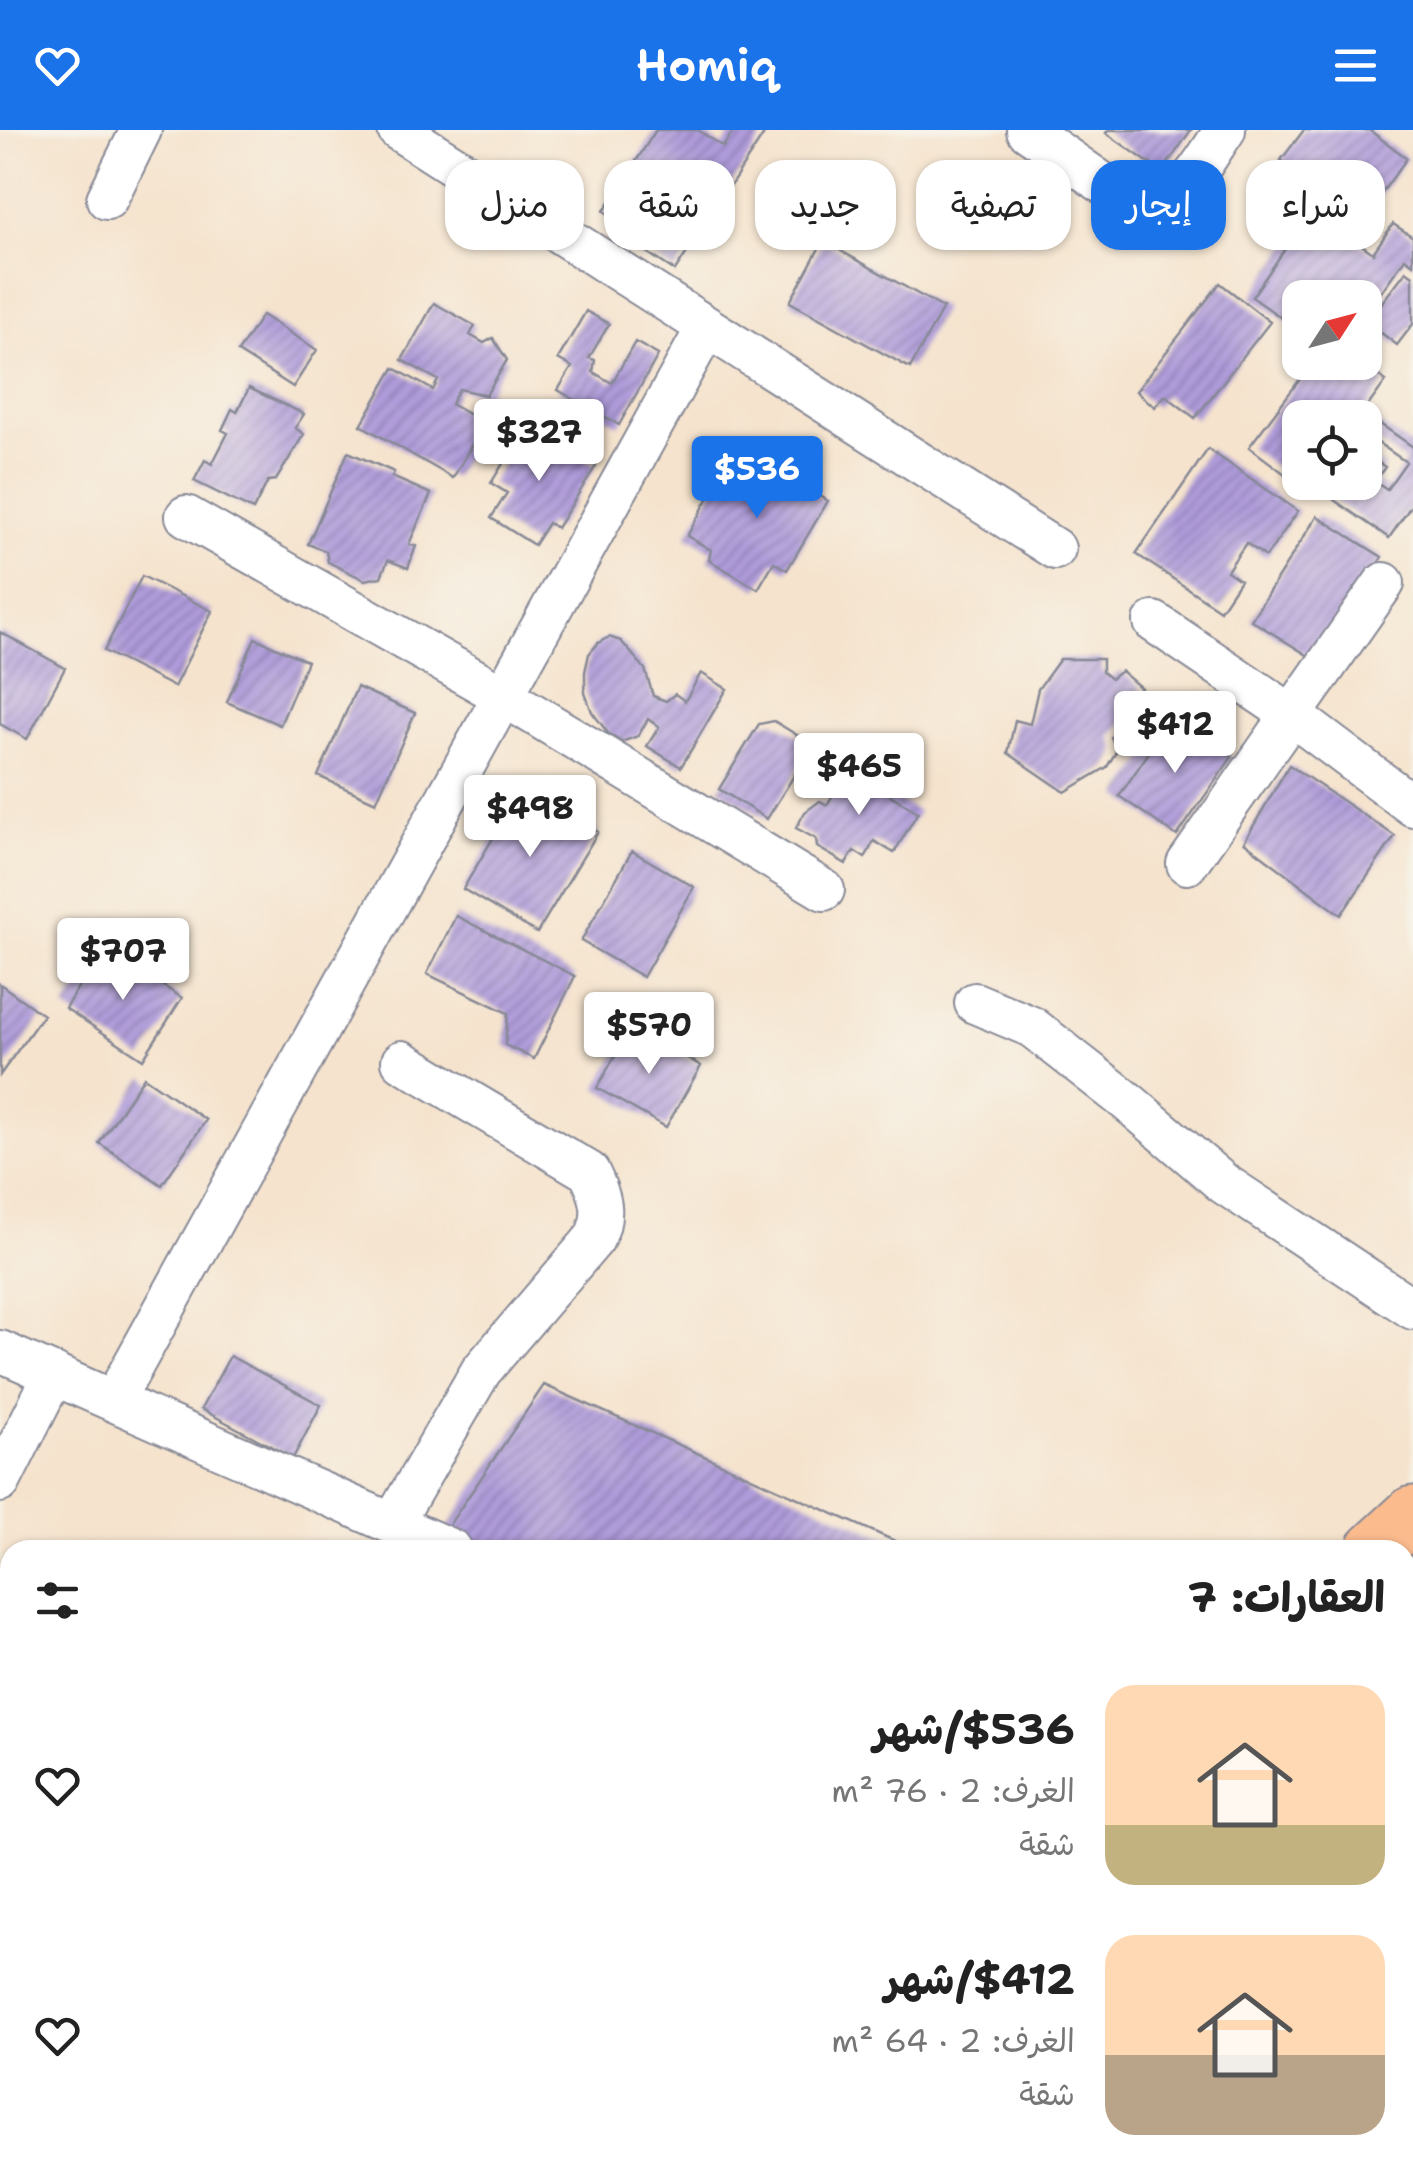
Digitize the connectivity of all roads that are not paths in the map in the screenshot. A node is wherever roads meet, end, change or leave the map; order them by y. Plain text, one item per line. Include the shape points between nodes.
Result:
1 (141, 130) edge
2 (398, 130) edge
3 (1028, 130) edge
4 (1225, 130) edge
5 (107, 198) dead end
6 (706, 327) junction
7 (186, 516) dead end
8 (1056, 549) dead end
9 (1384, 583) dead end
10 (1154, 622) dead end
11 (502, 695) junction
12 (1290, 714) junction
13 (1413, 806) edge
14 (1187, 864) dead end
15 (824, 890) dead end
16 (974, 1003) dead end
17 (402, 1061) dead end
18 (1413, 1309) edge
19 (0, 1350) edge
20 (54, 1374) junction
21 (114, 1400) junction
22 (0, 1482) edge
23 (1413, 1514) edge
24 (392, 1523) junction
25 (430, 1540) edge
26 (1385, 1540) edge

1 - 5 street
2 - 6 street
3 - 4 street via 1138,208 1176,195
6 - 8 street
6 - 11 street
7 - 11 street
9 - 12 street
10 - 12 street
11 - 15 street
11 - 21 street
12 - 13 street
12 - 14 street
16 - 18 street via 1032,1027 1223,1182
17 - 24 street via 589,1172 602,1210 594,1239 481,1371
19 - 20 street
20 - 21 street
20 - 22 street
21 - 24 street
23 - 26 main road
24 - 25 street

